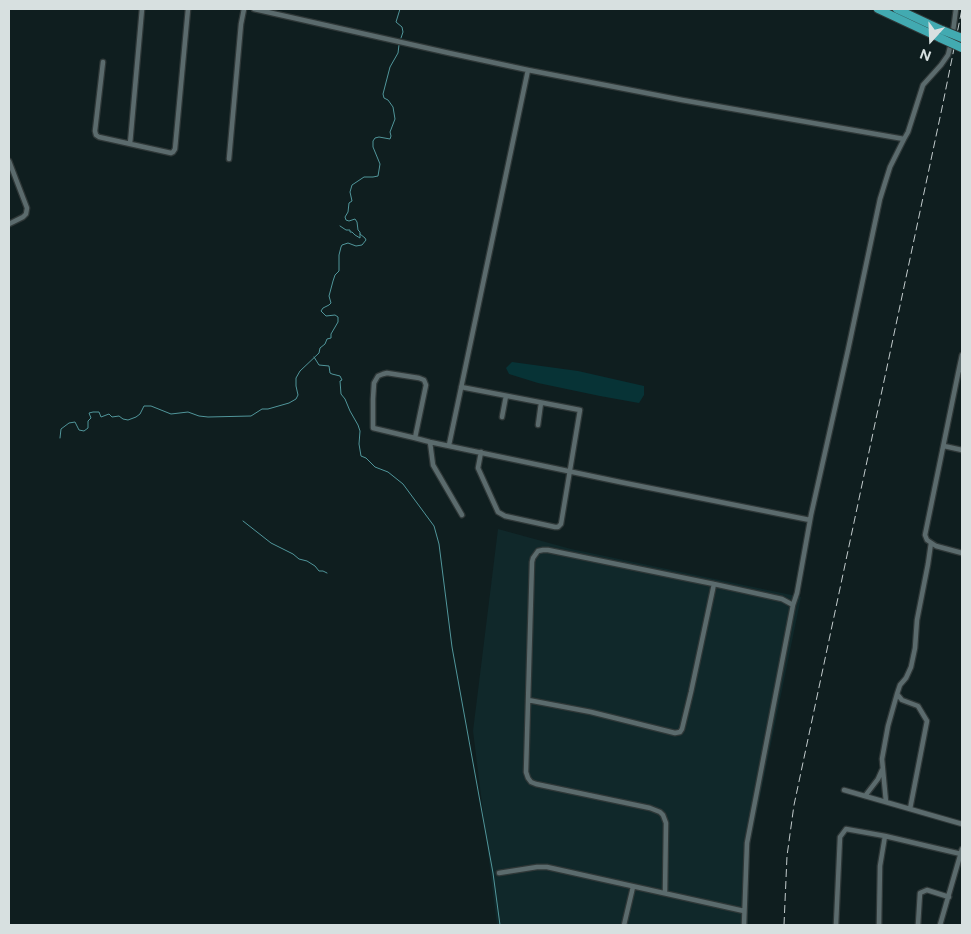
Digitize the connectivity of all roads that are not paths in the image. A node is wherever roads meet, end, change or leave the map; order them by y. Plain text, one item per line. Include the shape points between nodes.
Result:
1 (142, 9) edge
2 (188, 9) edge
3 (244, 9) edge
4 (254, 9) edge
5 (878, 9) edge
6 (897, 9) edge
7 (956, 9) edge
8 (941, 34) junction
9 (962, 38) edge
10 (962, 48) edge
11 (102, 62) dead end
12 (528, 70) junction
13 (904, 139) junction
14 (130, 144) junction
15 (229, 159) dead end
16 (9, 162) edge
17 (9, 224) edge
18 (962, 355) edge
19 (961, 370) edge
20 (461, 387) junction
21 (506, 396) junction
22 (541, 403) junction
23 (502, 417) dead end
24 (538, 425) dead end
25 (415, 438) junction
26 (430, 442) junction
27 (449, 445) junction
28 (944, 446) junction
29 (962, 450) edge
30 (481, 452) junction
31 (570, 471) junction
32 (462, 515) dead end
33 (810, 520) junction
34 (931, 543) junction
35 (962, 553) edge
36 (714, 584) junction
37 (793, 605) junction
38 (897, 694) junction
39 (528, 700) junction
40 (883, 768) junction
41 (844, 790) dead end
42 (865, 796) junction
43 (886, 802) junction
44 (910, 809) junction
45 (962, 824) edge
46 (885, 836) junction
47 (962, 851) edge
48 (499, 874) dead end
49 (633, 887) junction
50 (665, 893) junction
51 (949, 897) junction
52 (744, 911) junction
53 (624, 925) edge
54 (744, 925) edge
55 (836, 925) edge
56 (879, 925) edge
57 (918, 925) edge
58 (940, 925) edge

1 - 14 street
2 - 14 street via 175,149 171,153
3 - 15 street
4 - 12 street
5 - 8 highway
6 - 8 highway
7 - 13 street via 948,55 922,86
8 - 9 highway, bridge
8 - 10 highway, bridge
11 - 14 street via 95,131 99,137
12 - 13 street
12 - 20 street
13 - 33 street via 890,167 880,199
16 - 17 street via 26,208 23,217
18 - 19 street
19 - 28 street
20 - 21 street
20 - 27 street
21 - 22 street
21 - 23 street
22 - 24 street
22 - 31 street via 580,410
25 - 25 street via 373,428 372,399 378,376 387,373 424,380 426,385
25 - 26 street
26 - 27 street
26 - 32 street via 433,465
27 - 30 street
28 - 29 street
28 - 34 street via 925,535
30 - 31 street
30 - 31 street via 478,468 498,512 555,528 561,524
31 - 33 street
33 - 37 street
34 - 35 street
34 - 38 street via 911,667
36 - 37 street via 782,599
36 - 39 street via 680,732
36 - 39 street via 548,550 538,551 532,562
37 - 52 street via 747,843
38 - 40 street via 888,726
38 - 44 street via 902,700 918,706 927,721
39 - 50 street via 528,778 536,784 650,808 663,814 666,823
40 - 42 street
40 - 43 street
41 - 42 street
42 - 43 street
43 - 44 street
44 - 45 street
46 - 47 street
46 - 55 street via 846,829 840,837
46 - 56 street via 880,866
47 - 51 street
48 - 49 street via 547,867
49 - 50 street
49 - 53 street
50 - 52 street
51 - 57 street via 927,890 920,893
51 - 58 street
52 - 54 street

